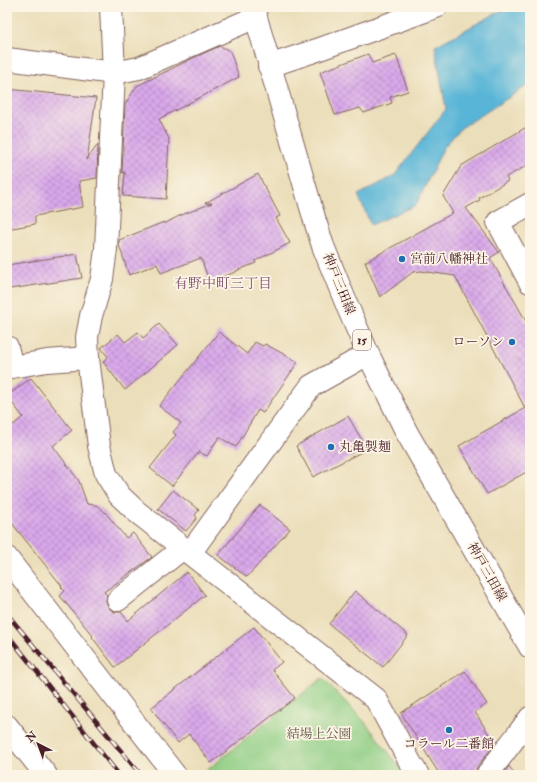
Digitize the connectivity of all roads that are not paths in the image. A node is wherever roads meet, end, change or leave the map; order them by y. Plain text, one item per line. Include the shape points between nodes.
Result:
1 (111, 7) edge
2 (432, 8) edge
3 (254, 12) edge
4 (7, 59) edge
5 (269, 66) junction
6 (114, 73) junction
7 (530, 204) edge
8 (530, 282) edge
9 (368, 354) junction
10 (88, 358) junction
11 (9, 362) edge
12 (187, 551) junction
13 (7, 558) edge
14 (118, 600) dead end
15 (530, 647) edge
16 (530, 718) edge
17 (7, 726) edge
18 (46, 775) edge
19 (175, 775) edge
20 (418, 775) edge
21 (487, 775) edge

1 - 6 street
2 - 5 street
3 - 5 street, 神戸三田線 / 15
3 - 6 street via 139,68
4 - 6 street
5 - 9 street, 神戸三田線 / 15 via 323,246
6 - 10 street via 106,250 102,279 87,337
7 - 8 street via 498,222
9 - 12 street via 311,386
9 - 15 street, 神戸三田線 / 15 via 425,467
10 - 11 street
10 - 12 street via 99,446 106,474 119,495
12 - 14 street
12 - 20 street via 376,699
13 - 19 street
16 - 21 street
17 - 18 street

